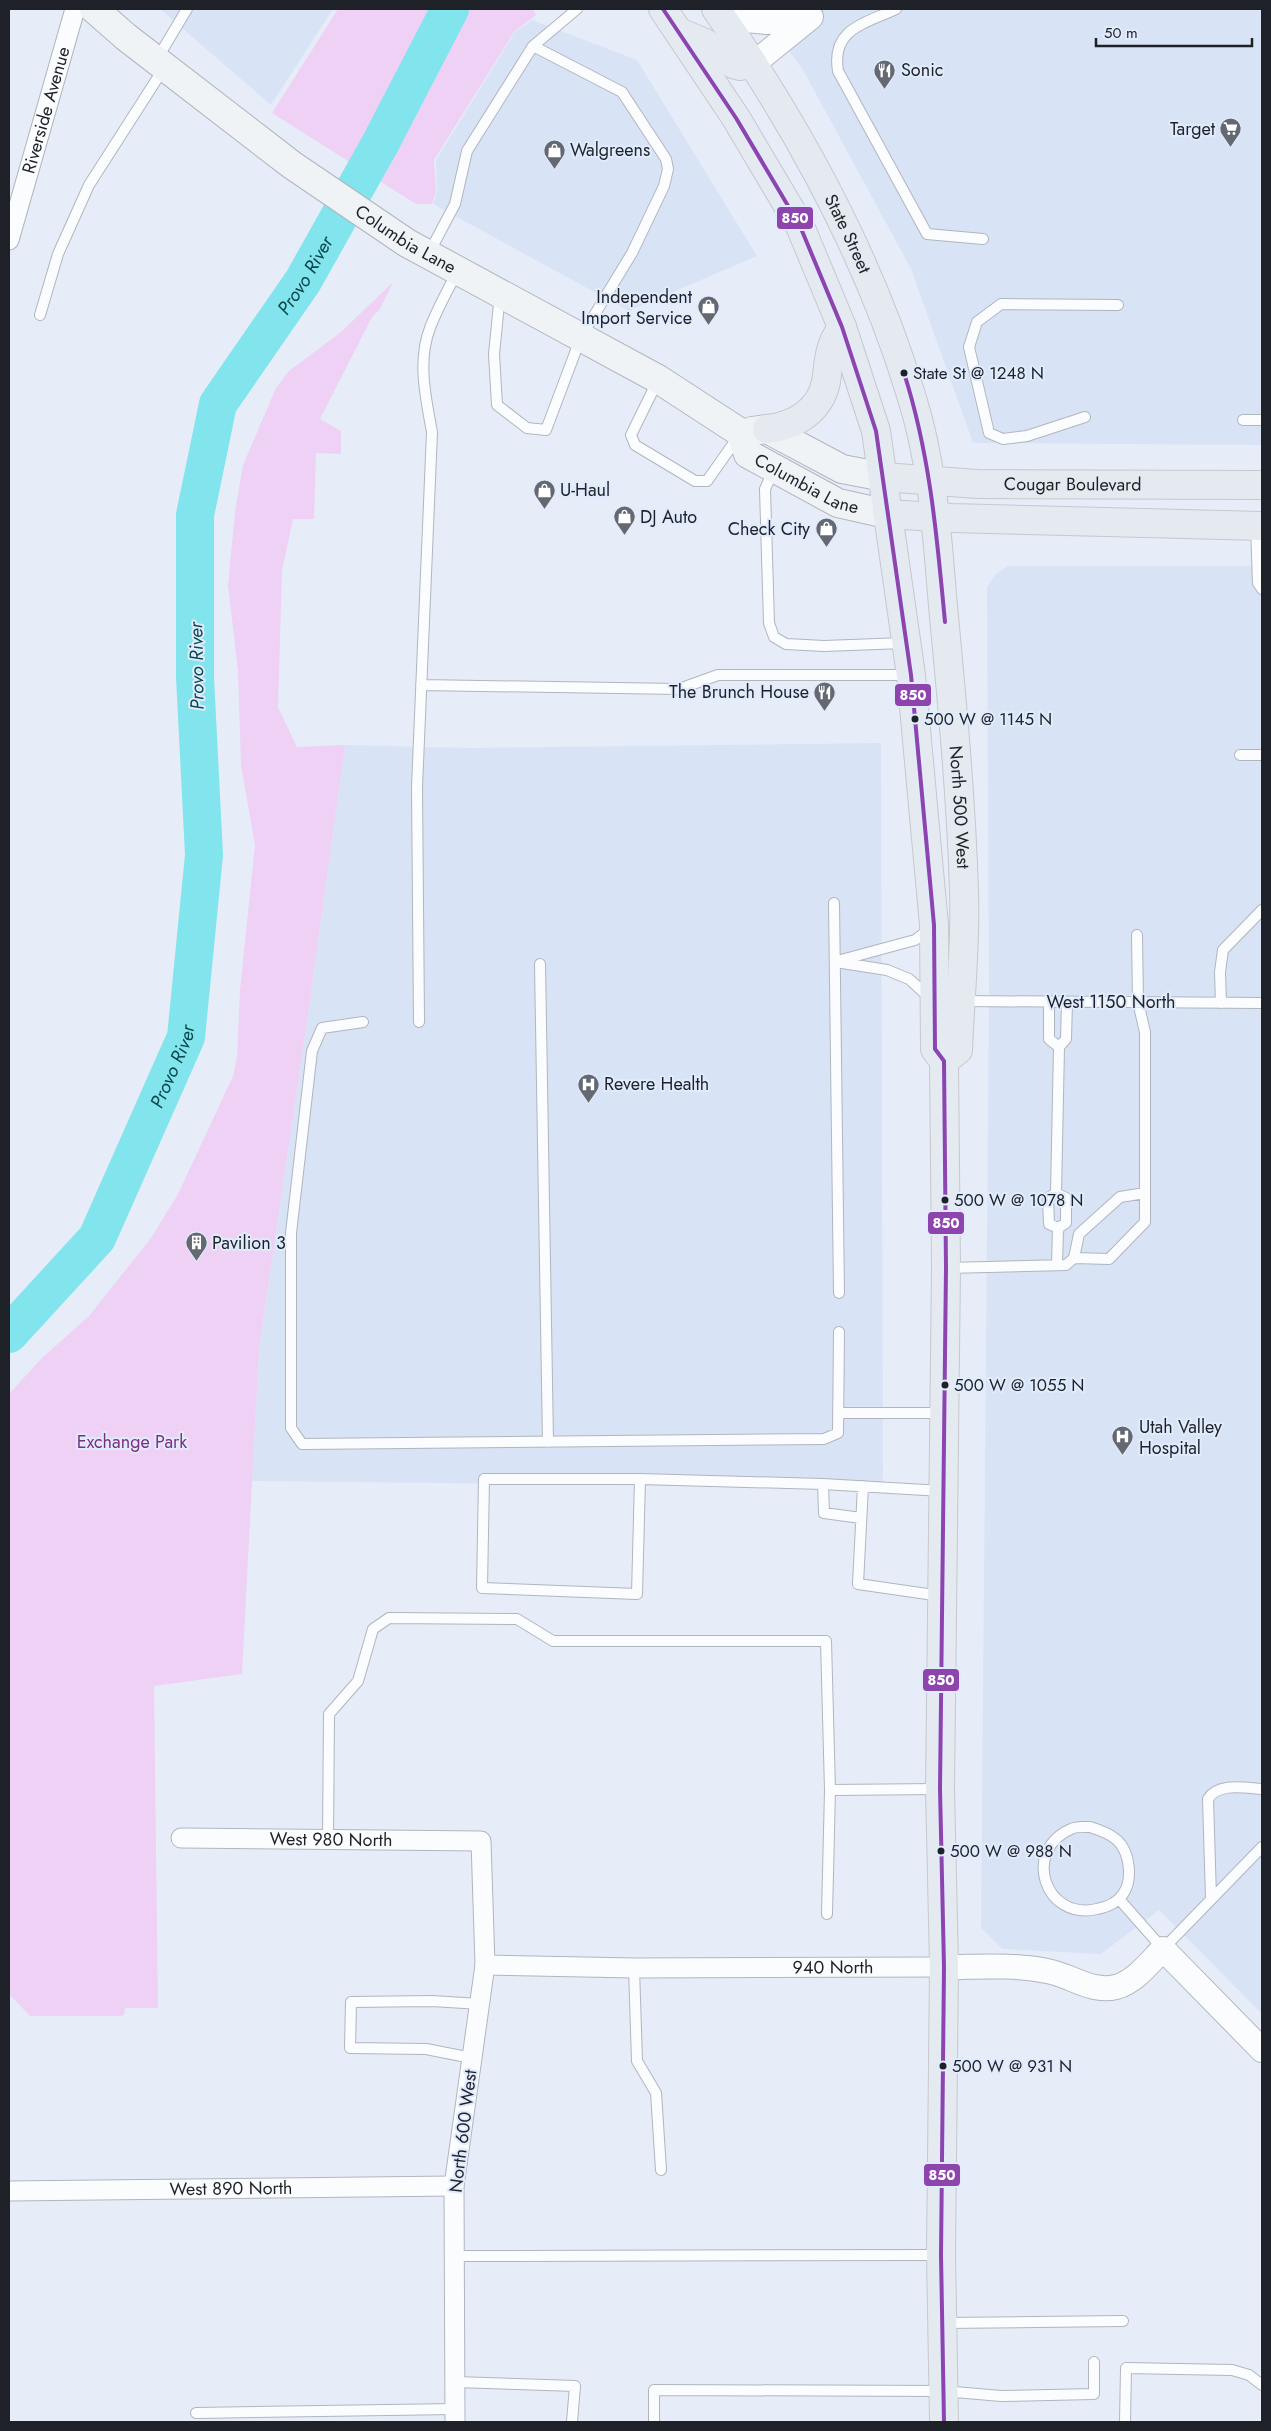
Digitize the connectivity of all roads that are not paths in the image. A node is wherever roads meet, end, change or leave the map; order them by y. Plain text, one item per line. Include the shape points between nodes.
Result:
1 (75, 9) edge
2 (94, 9) edge
3 (188, 9) edge
4 (577, 9) edge
5 (663, 9) edge
6 (896, 9) edge
7 (719, 13) edge
8 (817, 13) edge
9 (679, 32) junction
10 (533, 46) junction
11 (160, 64) junction
12 (753, 64) junction
13 (983, 239) dead end
14 (9, 240) edge
15 (418, 249) junction
16 (458, 271) junction
17 (500, 293) junction
18 (1118, 305) dead end
19 (40, 315) dead end
20 (842, 327) junction
21 (581, 337) junction
22 (658, 379) junction
23 (1085, 417) dead end
24 (1243, 420) dead end
25 (1262, 420) edge
26 (767, 429) junction
27 (741, 434) junction
28 (774, 468) junction
29 (884, 477) junction
30 (932, 481) junction
31 (1262, 484) edge
32 (888, 514) junction
33 (934, 517) junction
34 (1259, 526) edge
35 (1262, 589) edge
36 (908, 642) junction
37 (911, 675) junction
38 (421, 685) junction
39 (1240, 755) dead end
40 (1262, 755) edge
41 (834, 903) dead end
42 (1262, 910) edge
43 (934, 925) junction
44 (1137, 935) dead end
45 (836, 962) junction
46 (540, 964) dead end
47 (947, 1001) junction
48 (1048, 1002) junction
49 (1067, 1002) junction
50 (1138, 1002) junction
51 (1221, 1003) junction
52 (1262, 1003) edge
53 (363, 1022) dead end
54 (418, 1022) dead end
55 (1059, 1046) junction
56 (1056, 1193) junction
57 (1145, 1193) junction
58 (1058, 1228) junction
59 (1074, 1258) junction
60 (1057, 1265) junction
61 (946, 1268) junction
62 (839, 1293) dead end
63 (839, 1332) dead end
64 (838, 1412) junction
65 (944, 1413) junction
66 (548, 1442) junction
67 (640, 1479) junction
68 (823, 1484) junction
69 (863, 1486) junction
70 (944, 1491) junction
71 (861, 1518) junction
72 (942, 1596) junction
73 (940, 1789) junction
74 (1262, 1789) edge
75 (830, 1790) junction
76 (181, 1838) dead end
77 (328, 1840) junction
78 (481, 1841) joint
79 (1262, 1847) edge
80 (1211, 1898) junction
81 (1119, 1899) junction
82 (827, 1914) dead end
83 (1163, 1949) junction
84 (485, 1965) junction
85 (634, 1968) junction
86 (944, 1968) junction
87 (480, 2004) junction
88 (1262, 2050) edge
89 (472, 2058) junction
90 (661, 2170) dead end
91 (454, 2186) junction
92 (9, 2191) edge
93 (941, 2255) junction
94 (454, 2256) junction
95 (1123, 2321) dead end
96 (942, 2323) junction
97 (1094, 2362) dead end
98 (454, 2382) junction
99 (1262, 2385) edge
100 (943, 2391) junction
101 (196, 2412) dead end
102 (454, 2416) edge
103 (572, 2422) edge
104 (654, 2422) edge
105 (944, 2422) edge
106 (1125, 2422) edge

1 - 14 street, Riverside Avenue
2 - 11 main road, Columbia Lane
3 - 11 lane
4 - 10 lane
5 - 9 main road
6 - 13 lane via 847,33 837,47 838,71 928,234
7 - 8 street via 766,22
7 - 12 main road, State Street
8 - 12 street
9 - 12 main road via 705,43 733,64
9 - 20 main road via 736,118 800,226
10 - 15 lane via 466,151 455,204
10 - 21 lane via 622,92 666,159 667,177 632,253
11 - 15 main road, Columbia Lane via 292,165
11 - 19 lane via 89,185 58,254
12 - 30 main road, State Street via 835,204 876,297 912,395
15 - 16 main road, Columbia Lane
16 - 17 main road, Columbia Lane
16 - 38 lane via 430,329 423,361 432,432
17 - 21 main road, Columbia Lane
17 - 21 lane via 494,354 497,405 526,428 546,430
18 - 23 lane via 1001,304 977,322 968,347 989,433 1003,439 1027,436
20 - 26 main road via 833,344 820,401 796,422
20 - 29 main road via 876,431
21 - 22 main road, Columbia Lane
22 - 27 main road, Columbia Lane
22 - 27 lane via 631,435 635,445 695,481 707,482
24 - 25 lane
26 - 27 main road, Columbia Lane
26 - 29 main road, Columbia Lane via 842,469
27 - 28 main road, Columbia Lane via 748,454
28 - 32 main road, Columbia Lane via 838,503
28 - 36 lane via 765,490 769,623 774,637 786,644 824,646
29 - 30 main road, Cougar Boulevard
29 - 32 main road, North 500 West
30 - 31 main road, Cougar Boulevard via 977,484
30 - 33 main road, State Street
32 - 33 main road, Cougar Boulevard
32 - 36 main road, North 500 West
33 - 34 main road, Cougar Boulevard
33 - 47 main road, North 500 West via 942,575 964,892
34 - 35 lane via 1258,583
36 - 37 main road, North 500 West
37 - 38 lane via 718,675 679,689
37 - 43 main road, North 500 West
38 - 54 lane via 417,787
39 - 40 lane
41 - 45 lane
42 - 51 lane via 1223,950
43 - 45 lane via 915,940
43 - 47 main road, North 500 West
44 - 50 lane
45 - 47 lane via 887,970
45 - 62 lane
46 - 66 lane
47 - 48 lane, West 1150 North
47 - 61 main road, North 500 West via 958,1050 944,1061
48 - 49 lane, West 1150 North
48 - 55 lane via 1049,1039
49 - 50 lane, West 1150 North
49 - 55 lane via 1066,1039
50 - 51 lane, West 1150 North
50 - 57 lane via 1145,1032
51 - 52 lane, West 1150 North
53 - 66 lane via 322,1028 312,1051 291,1233 291,1428 302,1444
55 - 56 lane
56 - 58 lane via 1048,1198 1048,1217 1049,1224
56 - 58 lane via 1066,1198 1066,1223
57 - 59 lane via 1120,1197 1080,1234
57 - 59 lane via 1145,1222 1109,1260
58 - 60 lane
59 - 60 lane via 1066,1265
60 - 61 lane
61 - 65 main road, North 500 West
63 - 64 lane
64 - 65 lane
64 - 66 lane via 838,1433 824,1439
65 - 70 main road, North 500 West
67 - 67 lane via 484,1479 482,1588 637,1594
67 - 68 lane
68 - 69 lane
68 - 71 lane via 824,1513
69 - 70 lane
69 - 71 lane
70 - 72 main road, North 500 West
71 - 72 lane via 858,1584
72 - 73 main road, North 500 West
73 - 75 lane
73 - 86 main road, North 500 West
74 - 80 lane via 1221,1788 1208,1799
75 - 77 lane via 826,1641 553,1641 517,1618 390,1618 374,1629 358,1681 329,1714
75 - 82 lane
76 - 77 street, West 980 North
77 - 78 street, West 980 North
78 - 84 street, North 600 West
79 - 80 lane
80 - 83 lane
81 - 81 lane via 1129,1875 1128,1860 1119,1842 1090,1827 1072,1828 1057,1838 1046,1852 1044,1867 1053,1896 1076,1910 1106,1907
81 - 83 lane
83 - 86 street, 940 North via 1127,1982 1116,1987 1085,1986 1049,1971 1030,1968
83 - 88 street
84 - 85 street, 940 North
84 - 87 street, North 600 West
85 - 86 street, 940 North
85 - 90 lane via 637,2061 656,2094
86 - 93 main road, North 500 West
87 - 89 street, North 600 West
87 - 89 lane via 432,2000 351,2002 350,2048 426,2048
89 - 91 street, North 600 West
91 - 92 street, West 890 North
91 - 94 street, North 600 West
93 - 94 lane
93 - 96 main road, North 500 West
94 - 98 street, North 600 West
95 - 96 lane
96 - 100 main road, North 500 West
97 - 100 lane via 1094,2394 1001,2396
98 - 102 street, North 600 West
98 - 103 lane via 575,2386
99 - 106 lane via 1249,2375 1232,2370 1126,2368
100 - 104 lane via 654,2390
100 - 105 main road, North 500 West
101 - 102 lane

